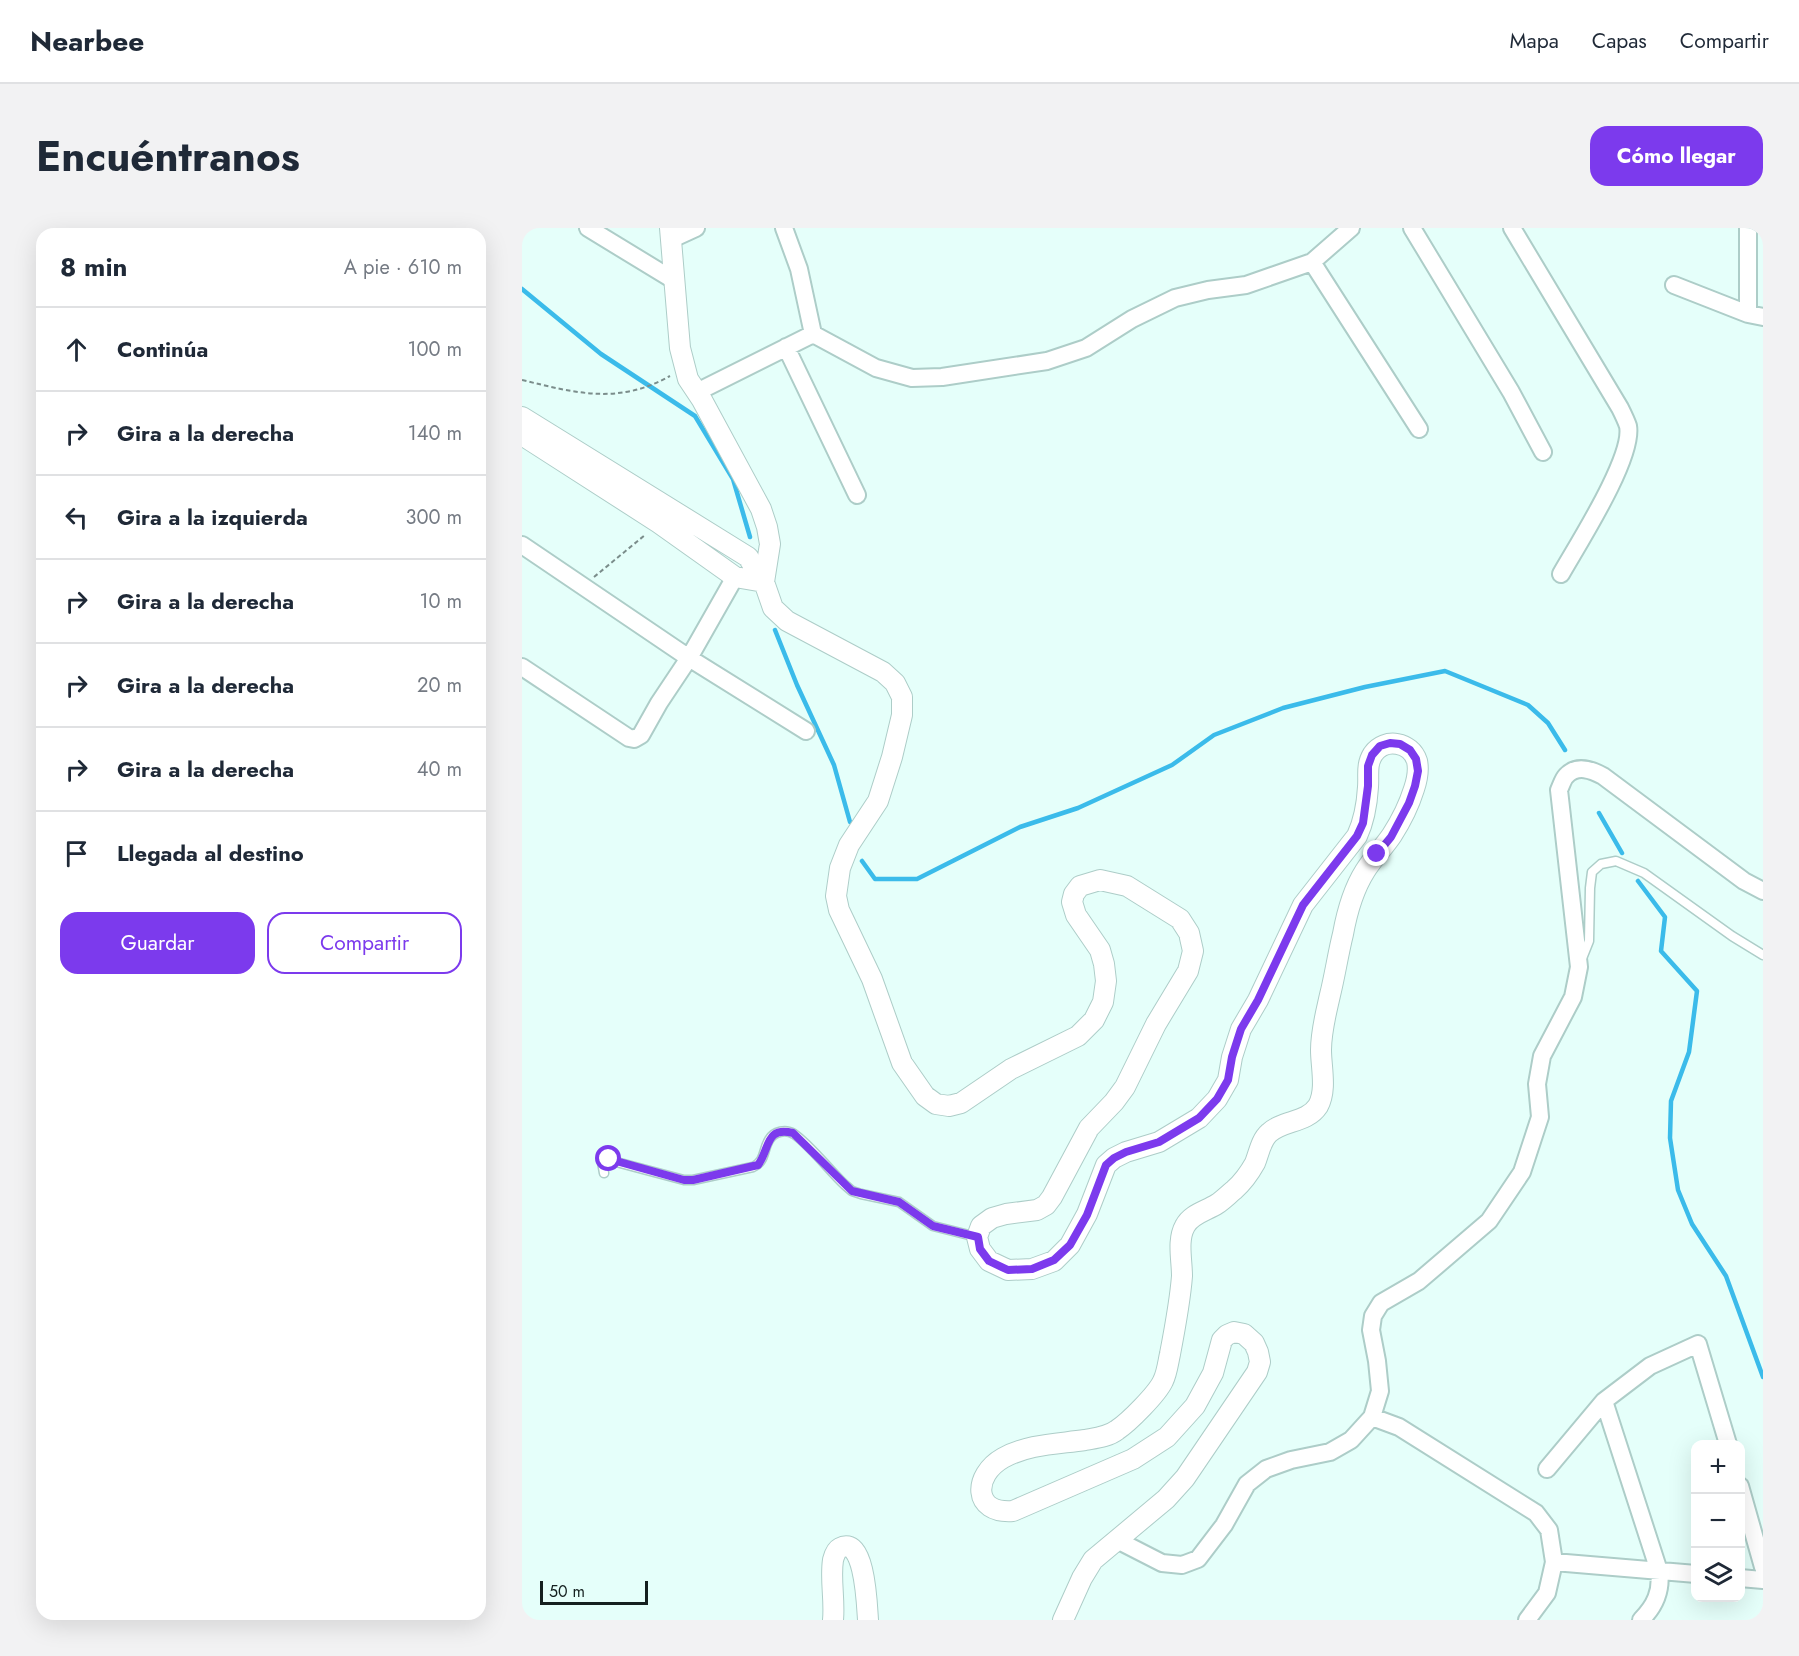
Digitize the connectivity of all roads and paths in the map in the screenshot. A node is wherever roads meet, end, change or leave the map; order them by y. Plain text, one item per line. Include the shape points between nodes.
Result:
1 (588, 228) edge
2 (696, 228) edge
3 (784, 228) edge
4 (1352, 228) edge
5 (1412, 228) edge
6 (1512, 228) edge
7 (1748, 228) edge
8 (671, 233) edge
9 (1312, 262) junction
10 (675, 281) junction
11 (1674, 285) dead end
12 (1755, 315) edge
13 (813, 334) junction
14 (786, 347) junction
15 (685, 367) junction
16 (522, 380) edge
17 (697, 392) junction
18 (522, 417) edge
19 (1419, 429) dead end
20 (522, 435) edge
21 (1543, 452) dead end
22 (857, 495) dead end
23 (659, 523) junction
24 (522, 545) edge
25 (1561, 574) dead end
26 (735, 577) junction
27 (764, 582) junction
28 (583, 586) junction
29 (689, 658) junction
30 (522, 667) edge
31 (807, 731) dead end
32 (1763, 891) edge
33 (1763, 955) edge
34 (1579, 967) junction
35 (604, 1173) dead end
36 (978, 1237) junction
37 (1604, 1401) junction
38 (1372, 1417) junction
39 (1727, 1440) edge
40 (1547, 1469) dead end
41 (1742, 1494) edge
42 (1117, 1540) junction
43 (1554, 1562) junction
44 (1763, 1568) edge
45 (1659, 1571) junction
46 (1691, 1574) edge
47 (1745, 1578) edge
48 (1763, 1580) edge
49 (833, 1620) edge
50 (868, 1620) edge
51 (1063, 1620) edge
52 (1527, 1620) edge
53 (1641, 1620) edge

1 - 10 street
2 - 8 street
3 - 13 street via 799,269
4 - 9 street
5 - 21 street
6 - 25 street via 1628,427 1627,448 1613,481
7 - 12 street
8 - 10 street
9 - 13 street via 1246,285 1175,298 1132,318 1086,348 1047,361 912,378 876,368
9 - 19 street
10 - 15 street
11 - 12 street
13 - 14 street
14 - 17 street
14 - 22 street
15 - 16 path via 634,392 621,394 577,393
15 - 17 street
17 - 27 street via 761,509 770,544
18 - 27 street via 748,557
20 - 23 street
23 - 26 street
23 - 28 path
24 - 28 street
26 - 27 street
26 - 29 street
27 - 36 street via 779,615 883,672 902,697 902,715 878,801 849,845 840,868 836,896 902,1063 925,1096 936,1104 961,1103 1011,1069 1078,1036 1094,1020 1103,1002 1106,981 1100,950 1076,915 1072,902 1080,886 1100,880 1127,886 1180,919 1189,933 1193,951 1188,971 1125,1087 1089,1128 1052,1197 1037,1210 992,1218 981,1226
28 - 29 street
29 - 30 street via 641,735 634,739
29 - 31 street
32 - 34 street via 1603,776 1589,769 1577,770 1566,776 1559,790
33 - 34 lane via 1644,873 1616,861 1601,864 1592,872 1589,941
34 - 38 street via 1573,997 1542,1056 1538,1084 1540,1117 1522,1172 1489,1221 1419,1281 1381,1304 1372,1316 1380,1391
35 - 36 lane via 605,1159 684,1180 743,1169 758,1165 772,1136 786,1131 802,1141 852,1191 899,1202 933,1226
36 - 42 street via 980,1249 989,1261 1008,1270 1032,1269 1054,1260 1070,1245 1082,1225 1106,1165 1126,1152 1159,1142 1199,1118 1217,1099 1228,1080 1241,1029 1303,905 1363,823 1372,755 1380,746 1390,743 1410,750 1418,771 1409,803 1391,837 1364,873 1343,933 1322,1030 1318,1105 1310,1114 1268,1134 1254,1164 1236,1188 1184,1227 1180,1301 1165,1379 1156,1394 1118,1430 1105,1436 1035,1446 1004,1458 986,1473 982,1485 985,1502 1001,1512 1013,1511 1133,1459 1167,1437 1196,1406 1213,1372 1222,1340 1234,1332 1244,1334 1258,1352 1257,1372 1185,1478
37 - 39 street via 1650,1366 1698,1344
37 - 40 street
37 - 45 street
38 - 42 street via 1351,1440 1330,1452 1266,1469 1247,1484 1224,1526 1198,1559 1182,1565 1162,1563
38 - 43 street via 1399,1427 1536,1513 1549,1530
41 - 44 street
42 - 51 street via 1093,1560
43 - 45 street
43 - 52 street via 1547,1593
45 - 46 street
45 - 53 street via 1661,1585 1657,1597
47 - 48 street
49 - 50 street via 833,1561 840,1548 847,1547 858,1554 861,1564

